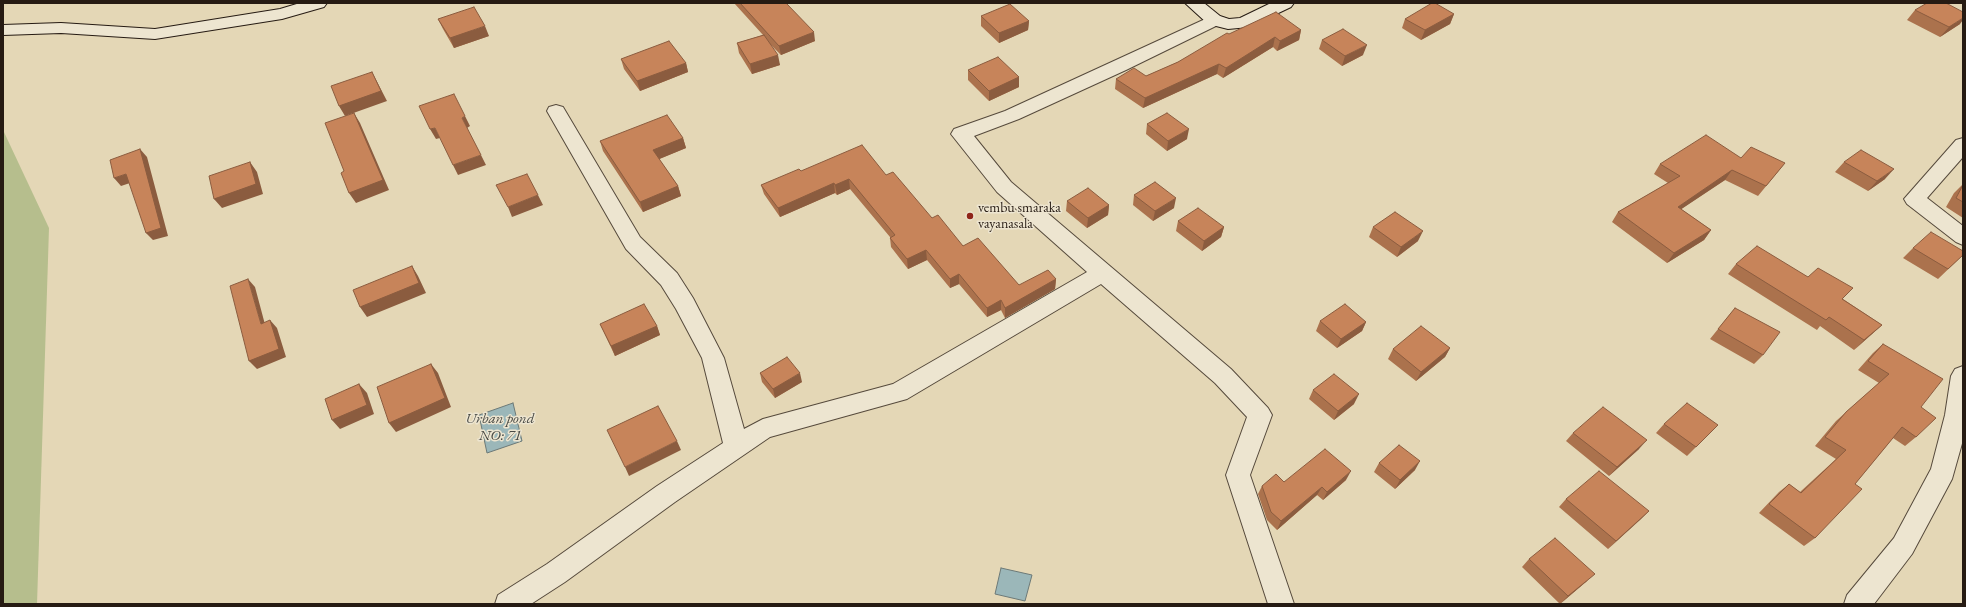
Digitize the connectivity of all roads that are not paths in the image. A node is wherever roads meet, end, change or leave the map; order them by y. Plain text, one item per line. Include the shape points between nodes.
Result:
1 (318, 3) edge
2 (1194, 3) edge
3 (1285, 3) edge
4 (1214, 20) junction
5 (3, 30) edge
6 (556, 111) dead end
7 (1963, 145) edge
8 (1963, 237) edge
9 (1102, 274) junction
10 (1963, 376) edge
11 (736, 446) junction
12 (508, 604) edge
13 (1281, 604) edge
14 (1857, 604) edge

1 - 5 street via 282,14 155,34 61,28
2 - 4 street
3 - 4 street via 1243,23 1228,24
4 - 9 street via 1019,112 961,134 1004,187
6 - 11 street via 633,243 669,279 685,304 713,358
7 - 8 street via 1914,199
9 - 11 street via 899,392 763,429
9 - 13 street via 1223,376 1260,415 1238,475
10 - 14 street via 1944,471 1903,546
11 - 12 street

